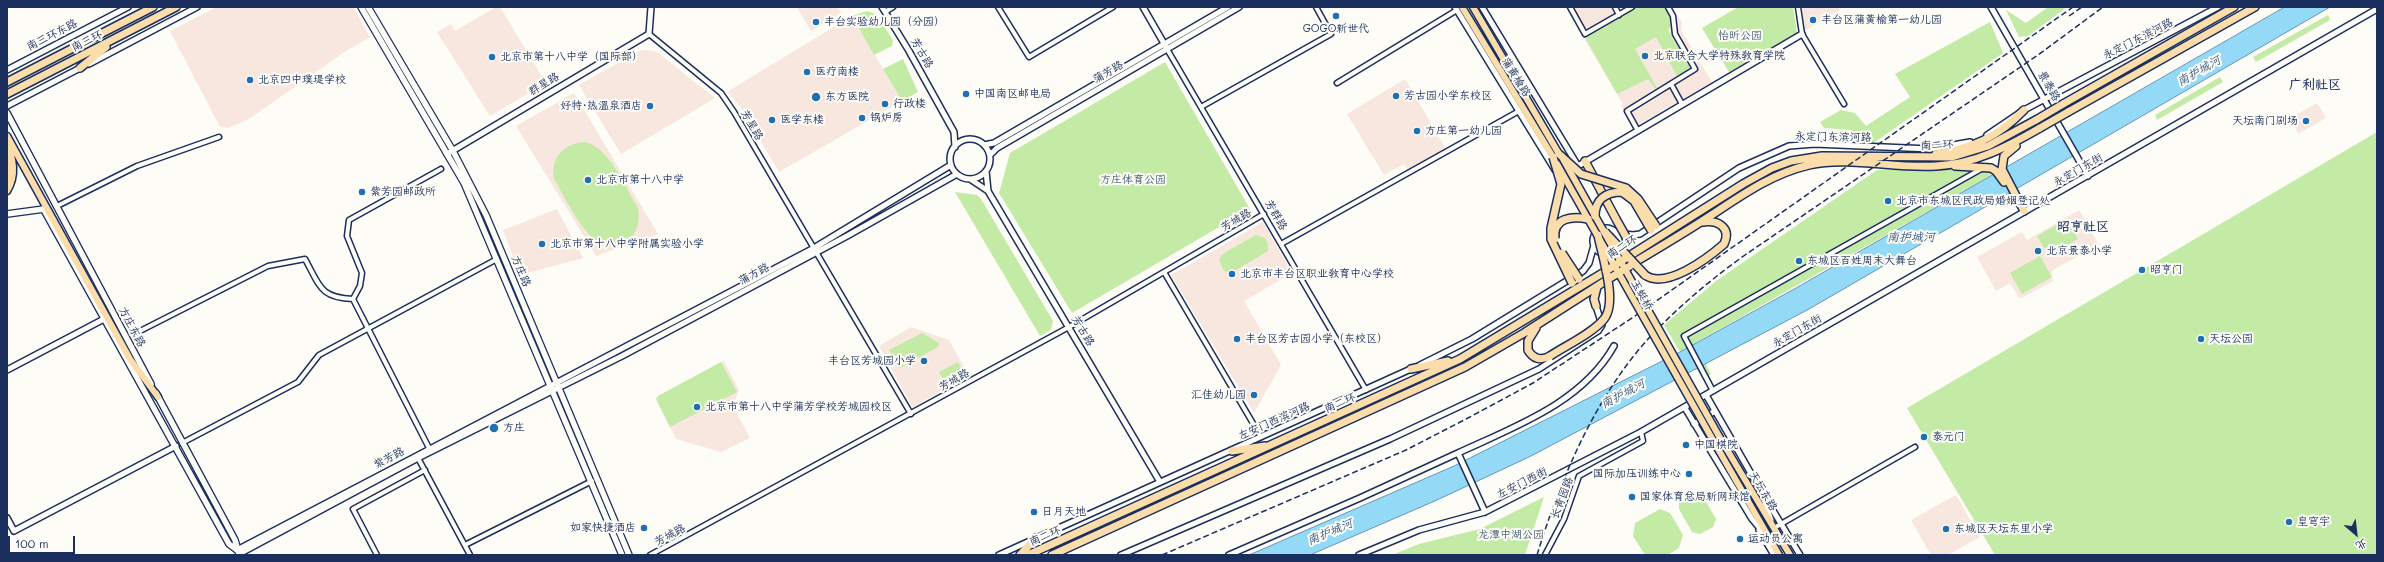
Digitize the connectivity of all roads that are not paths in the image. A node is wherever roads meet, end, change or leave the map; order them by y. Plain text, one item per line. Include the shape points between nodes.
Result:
1 (128, 7) edge
2 (153, 7) edge
3 (176, 7) edge
4 (197, 7) edge
5 (361, 7) edge
6 (368, 7) edge
7 (651, 7) edge
8 (893, 7) edge
9 (998, 7) edge
10 (1113, 7) edge
11 (1143, 7) edge
12 (1228, 7) edge
13 (1239, 7) edge
14 (1316, 7) edge
15 (1473, 7) edge
16 (1482, 7) edge
17 (1570, 7) edge
18 (1615, 7) edge
19 (1632, 7) edge
20 (1668, 7) edge
21 (1798, 7) edge
22 (1991, 7) edge
23 (2218, 7) edge
24 (2234, 7) edge
25 (2255, 7) edge
26 (1458, 8) edge
27 (884, 9) edge
28 (2377, 9) edge
29 (1620, 15) junction
30 (1469, 30) junction
31 (648, 34) junction
32 (1802, 34) junction
33 (116, 39) junction
34 (1481, 40) junction
35 (1166, 47) junction
36 (80, 68) junction
37 (7, 70) edge
38 (7, 82) edge
39 (1337, 83) dead end
40 (1671, 84) junction
41 (7, 94) edge
42 (2044, 99) junction
43 (1682, 104) junction
44 (1844, 104) dead end
45 (7, 106) edge
46 (1201, 107) junction
47 (2024, 110) junction
48 (1520, 111) junction
49 (7, 114) edge
50 (2040, 128) junction
51 (1638, 130) junction
52 (954, 132) junction
53 (7, 136) edge
54 (219, 137) dead end
55 (966, 140) junction
56 (7, 141) edge
57 (984, 145) junction
58 (955, 147) junction
59 (453, 151) junction
60 (447, 154) junction
61 (990, 155) junction
62 (1556, 155) junction
63 (7, 157) edge
64 (1914, 158) junction
65 (1585, 162) junction
66 (951, 165) junction
67 (1949, 165) junction
68 (1578, 166) junction
69 (1988, 168) junction
70 (441, 170) dead end
71 (986, 171) junction
72 (1567, 173) junction
73 (956, 174) junction
74 (2088, 176) junction
75 (970, 179) junction
76 (7, 180) edge
77 (7, 191) edge
78 (988, 191) junction
79 (2016, 200) junction
80 (57, 206) junction
81 (44, 209) junction
82 (2022, 213) junction
83 (7, 214) edge
84 (1264, 214) junction
85 (1595, 216) junction
86 (1588, 219) junction
87 (1701, 222) junction
88 (1677, 226) junction
89 (1653, 228) junction
90 (1601, 229) junction
91 (1617, 233) junction
92 (1597, 234) junction
93 (1281, 244) junction
94 (1630, 244) junction
95 (1594, 245) junction
96 (1642, 248) junction
97 (815, 250) junction
98 (1615, 250) junction
99 (1608, 254) junction
100 (1614, 256) junction
101 (1629, 256) junction
102 (497, 259) junction
103 (1164, 272) junction
104 (1590, 281) junction
105 (1597, 287) junction
106 (1569, 294) junction
107 (353, 299) junction
108 (1579, 299) junction
109 (1596, 306) junction
110 (104, 319) junction
111 (1542, 322) junction
112 (368, 327) junction
113 (1070, 327) junction
114 (140, 331) dead end
115 (1614, 346) dead end
116 (1460, 359) junction
117 (1411, 369) junction
118 (7, 370) edge
119 (557, 382) junction
120 (551, 385) junction
121 (560, 389) junction
122 (1366, 390) junction
123 (1713, 391) junction
124 (554, 392) junction
125 (1706, 395) junction
126 (158, 398) junction
127 (1695, 402) junction
128 (1685, 408) junction
129 (1715, 411) junction
130 (911, 414) junction
131 (1694, 424) junction
132 (1641, 432) junction
133 (1260, 437) junction
134 (1717, 440) junction
135 (182, 443) junction
136 (1275, 444) junction
137 (176, 446) junction
138 (1915, 447) dead end
139 (429, 448) junction
140 (1232, 451) junction
141 (1458, 453) junction
142 (418, 458) junction
143 (425, 470) junction
144 (592, 481) junction
145 (1160, 482) junction
146 (1761, 491) junction
147 (1485, 512) junction
148 (7, 518) edge
149 (1752, 519) junction
150 (1781, 524) junction
151 (1774, 528) junction
152 (1036, 538) junction
153 (1770, 539) junction
154 (465, 545) junction
155 (238, 553) edge
156 (377, 555) edge
157 (470, 555) edge
158 (622, 555) edge
159 (629, 555) edge
160 (650, 555) edge
161 (999, 555) edge
162 (1020, 555) edge
163 (1028, 555) edge
164 (1052, 555) edge
165 (1121, 555) edge
166 (1229, 555) edge
167 (1359, 555) edge
168 (1545, 555) edge
169 (1774, 555) edge
170 (1779, 555) edge
171 (1790, 555) edge
172 (1800, 555) edge

1 - 37 street, 南三环东路
2 - 38 highway, 南三环
3 - 33 highway, 南三环
4 - 36 street
5 - 60 main road, 方庄路
6 - 59 main road, 方庄路
7 - 31 street
8 - 27 street
9 - 10 street via 1029,56
11 - 35 street, 芳群路
12 - 35 street, 蒲芳路
13 - 35 street, 蒲芳路
14 - 46 street via 1331,34
15 - 62 main road, 蒲黄榆路
16 - 68 street
17 - 29 street via 1585,34
18 - 29 street
19 - 29 street
20 - 40 street via 1673,16 1675,34 1694,69
21 - 32 street
22 - 42 street, 景泰路
23 - 42 street, 永定门东滨河路
24 - 64 highway, 南二环, bridge via 1977,151 1952,157
25 - 50 highway, 南二环, bridge
26 - 30 street
26 - 34 main road, 蒲黄榆路
26 - 39 street
27 - 52 street, 芳古路
28 - 74 street, 永定门东街
30 - 34 main road
30 - 48 street
31 - 59 street, 群星路
31 - 97 street, 芳星路 via 720,93 734,112
32 - 43 street
32 - 44 street
33 - 36 highway
33 - 41 highway, 南三环
34 - 62 main road, 蒲黄榆路
35 - 46 street, 芳群路
35 - 57 street, 蒲芳路 via 994,143
35 - 61 street, 蒲芳路 via 997,148
36 - 45 street
40 - 43 street
40 - 51 street via 1627,111
42 - 47 street, 永定门东滨河路
42 - 74 street, 景泰路
43 - 51 street
46 - 84 street, 芳群路
47 - 64 highway via 1999,133 1984,140 1953,151
47 - 91 street, 永定门东滨河路 via 1984,137 1955,146 1913,149 1806,144 1781,149 1739,168 1645,230 1633,235
48 - 72 street via 1560,178
48 - 93 street
49 - 80 main road, 方庄东路
50 - 67 highway, 南二环 via 1996,152
50 - 79 highway via 2008,152 2002,162 2004,174
51 - 65 street
52 - 55 street
52 - 58 street
53 - 126 main road via 130,359
54 - 80 street via 137,166
55 - 57 street via 976,140
55 - 58 street
56 - 77 main road via 14,172
56 - 81 main road
57 - 61 street
58 - 66 street via 951,154
59 - 60 street, 群星路
59 - 119 main road, 方庄路 via 486,215
60 - 102 main road, 方庄路 via 464,184
61 - 71 street
62 - 85 main road, 玉蜓桥, bridge
62 - 86 main road, 玉蜓桥, bridge
62 - 89 highway, bridge via 1581,174 1626,188 1638,199
62 - 106 highway, bridge via 1561,184 1550,228 1551,239 1572,284
63 - 76 main road
64 - 88 highway, 南二环 via 1822,156 1791,161 1743,184
65 - 68 street
65 - 94 highway, bridge
66 - 73 street
66 - 97 street, 蒲方路
67 - 69 highway
67 - 87 highway, 南二环 via 1823,162 1809,165 1775,175
68 - 72 street
69 - 79 highway via 2000,176
69 - 123 street via 1684,336
70 - 107 street via 349,220 347,236 362,273 360,286
71 - 75 street
71 - 78 street
72 - 90 street
73 - 75 street
73 - 97 street, 蒲方路
74 - 82 street, 永定门东街
75 - 78 street
78 - 113 street, 芳古路
79 - 82 highway
80 - 126 main road, 方庄东路
81 - 83 main road
81 - 110 main road
82 - 123 street, 永定门东街
84 - 93 street, 芳群路
84 - 103 street, 芳城路
85 - 89 highway, bridge via 1595,206 1601,198 1610,193 1622,192 1634,201
85 - 90 main road, 玉蜓桥, bridge
86 - 92 main road, 玉蜓桥, bridge
86 - 104 highway, bridge via 1566,218 1559,223 1554,234 1558,248 1579,279
87 - 90 highway, bridge via 1711,221 1723,227 1727,235 1724,244 1672,277 1658,280 1645,275
87 - 105 highway, 南二环, bridge
88 - 89 highway
88 - 96 highway, 南二环
89 - 96 highway via 1649,241
90 - 91 street via 1611,228
90 - 92 street
90 - 134 main road, 玉蜓桥, bridge
91 - 98 street via 1619,243
92 - 95 street
92 - 111 highway, bridge via 1610,296 1608,312 1600,324 1542,359 1535,358 1527,347 1530,336
92 - 134 main road, 玉蜓桥, bridge
93 - 122 street, 芳群路
94 - 96 highway via 1635,249
94 - 101 highway via 1633,251
95 - 99 street via 1601,253
95 - 117 street, 左安门西滨河路 via 1589,263 1583,271 1472,339
96 - 101 highway, 南二环
97 - 119 street, 蒲方路
97 - 121 street, 蒲方路
97 - 130 street, 芳星路
98 - 99 street
98 - 100 street
99 - 100 street
100 - 127 street
101 - 104 highway, 南二环, bridge
102 - 112 street
102 - 120 main road, 方庄路
103 - 113 street, 芳城路
103 - 133 street
104 - 106 highway, 南二环
105 - 108 highway, 南二环
105 - 109 highway via 1594,299
106 - 116 highway, 南二环
107 - 112 street
107 - 114 street via 335,298 322,290 305,259 268,266
108 - 109 highway via 1590,301
108 - 111 highway, 南二环
109 - 165 street via 1602,325 1597,332 1539,369 1390,439
110 - 118 street
110 - 137 main road
111 - 164 highway, 南二环 via 1458,370
112 - 135 street via 319,355 298,382
112 - 139 street
113 - 130 street, 芳城路
113 - 145 street, 芳古路
115 - 141 street via 1589,376 1553,407
116 - 117 highway
116 - 136 highway, 南二环
117 - 122 street, 左安门西滨河路
119 - 120 street, 蒲方路
119 - 121 main road, 方庄路
120 - 124 main road, 方庄路
120 - 139 street, 紫芳路
121 - 124 street, 蒲方路
121 - 159 main road, 方庄路
122 - 133 street, 左安门西滨河路
123 - 125 street, 永定门东街
124 - 142 street, 紫芳路
124 - 144 main road, 方庄路
125 - 127 street, 永定门东街
125 - 129 street
126 - 135 main road, 方庄东路
127 - 128 street, 左安门西街
128 - 131 street
128 - 132 street, 左安门西街
129 - 131 street
129 - 146 street
130 - 160 street, 芳城路
131 - 149 street
132 - 147 street, 左安门西街
132 - 168 street, 长青园路 via 1643,441 1579,476 1564,519
133 - 140 street, 左安门西滨河路
134 - 151 main road, 天坛东路
134 - 153 main road, 天坛东路
135 - 137 main road
135 - 155 main road, 方庄东路 via 235,540
136 - 140 highway
136 - 163 highway, 南二环
137 - 148 street via 14,531
137 - 155 main road via 229,544
138 - 150 street
139 - 155 street, 紫芳路
140 - 145 street, 左安门西滨河路
141 - 147 street
141 - 166 street
142 - 143 street
142 - 155 street, 紫芳路
143 - 154 street
143 - 156 street via 353,509
144 - 154 street
144 - 158 main road, 方庄路
145 - 152 street, 左安门西滨河路
146 - 150 street
146 - 151 street
147 - 167 street, 左安门西街 via 1419,530
149 - 153 street
149 - 169 street
150 - 151 street
150 - 172 street
151 - 171 main road, 天坛东路
152 - 161 street, 左安门西滨河路
152 - 162 highway
153 - 170 main road, 天坛东路
154 - 157 street

